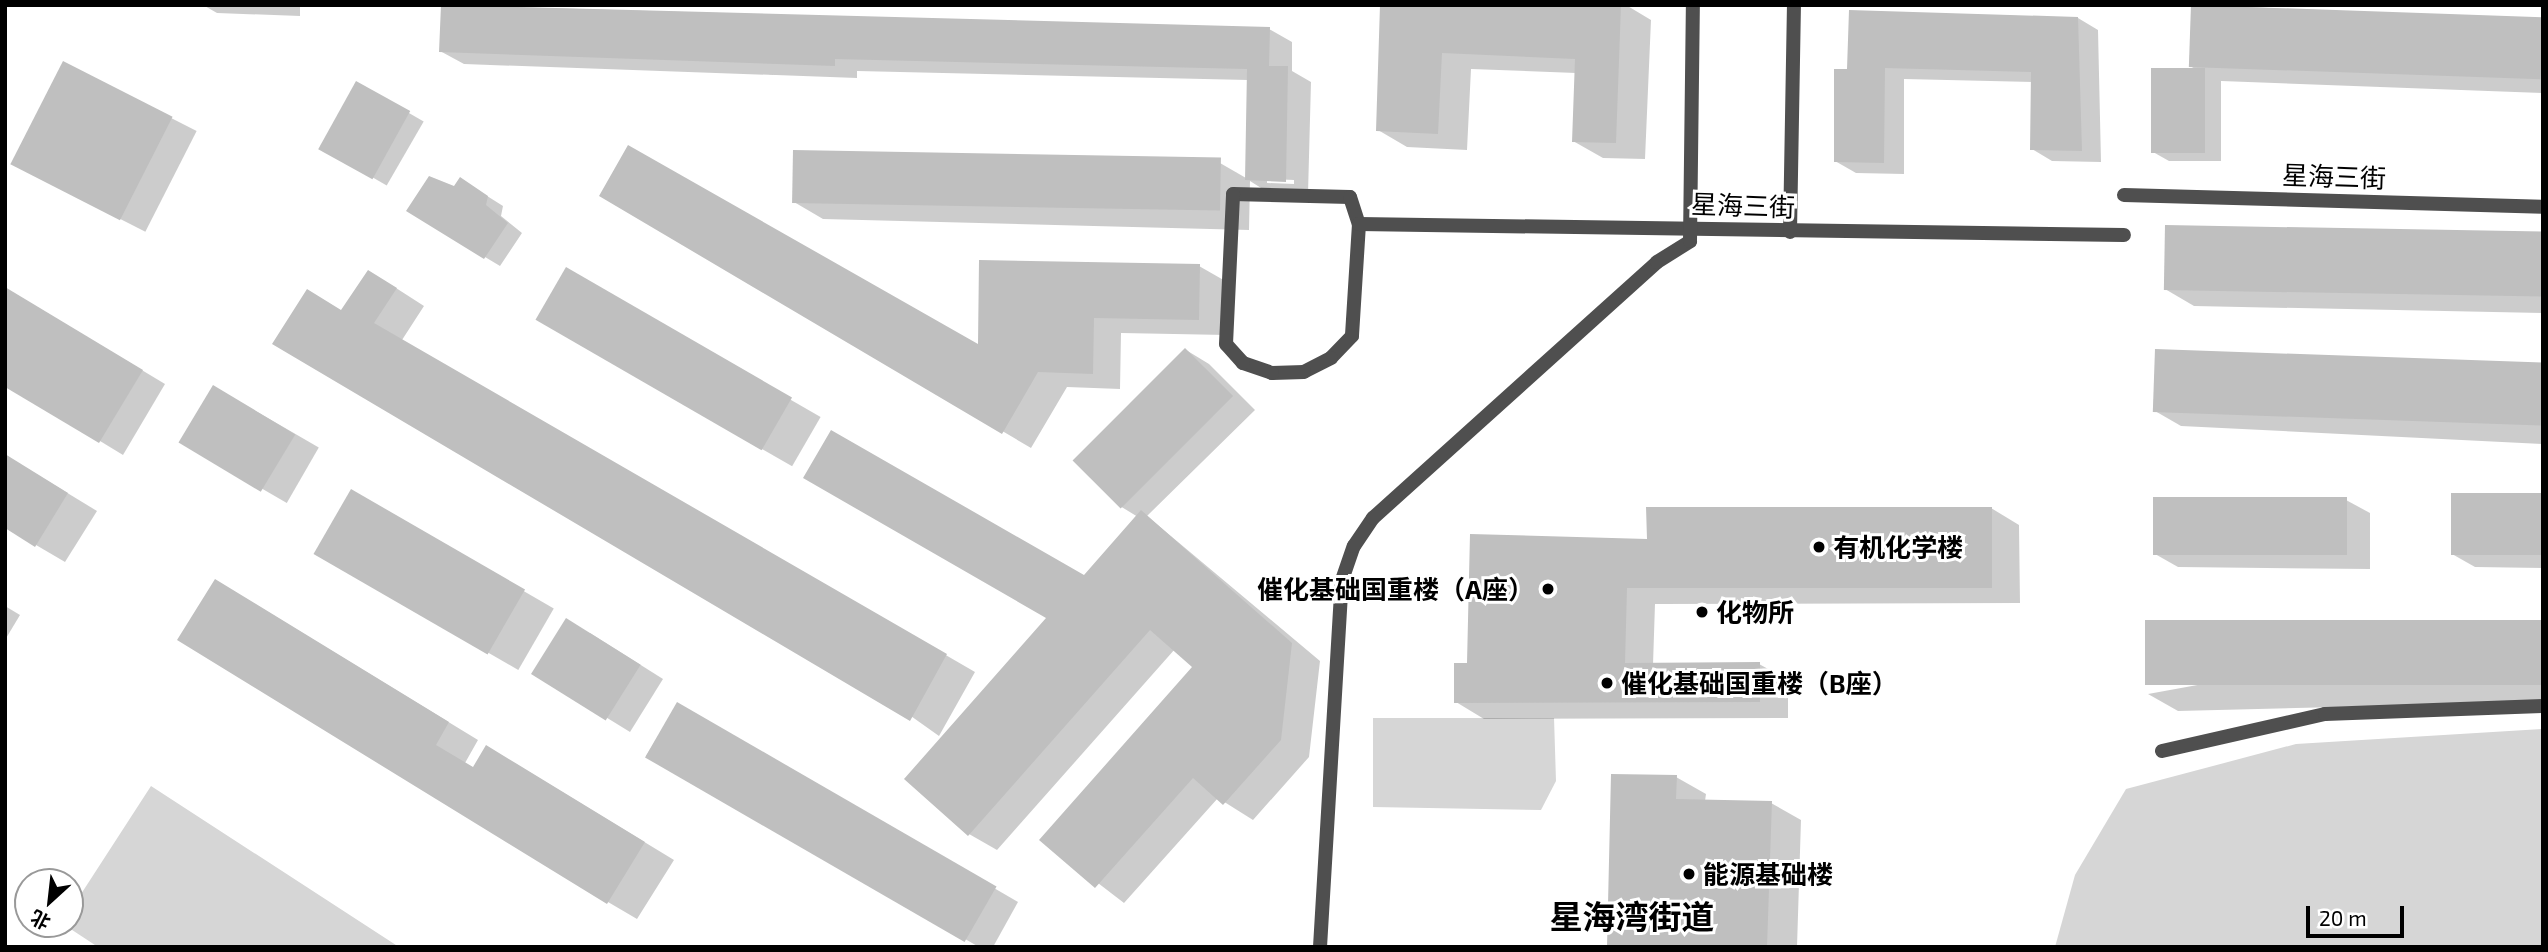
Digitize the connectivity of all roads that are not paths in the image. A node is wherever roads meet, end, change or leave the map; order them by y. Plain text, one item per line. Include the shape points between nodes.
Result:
1 (1693, 5) edge
2 (1794, 5) edge
3 (2124, 195) dead end
4 (2543, 207) edge
5 (1359, 224) junction
6 (1690, 227) junction
7 (1790, 232) junction
8 (2124, 236) dead end
9 (2543, 706) edge
10 (2162, 751) dead end
11 (1320, 947) edge

1 - 6 street
2 - 7 street
3 - 4 street, 星海三街
5 - 5 street via 1350,197 1233,194 1226,344 1243,363 1272,373 1304,372 1331,358 1352,336
5 - 6 street, 星海三街
6 - 7 street, 星海三街
6 - 11 street via 1690,241 1657,262 1373,518 1354,546 1342,580
7 - 8 street, 星海三街
9 - 10 street via 2325,714

